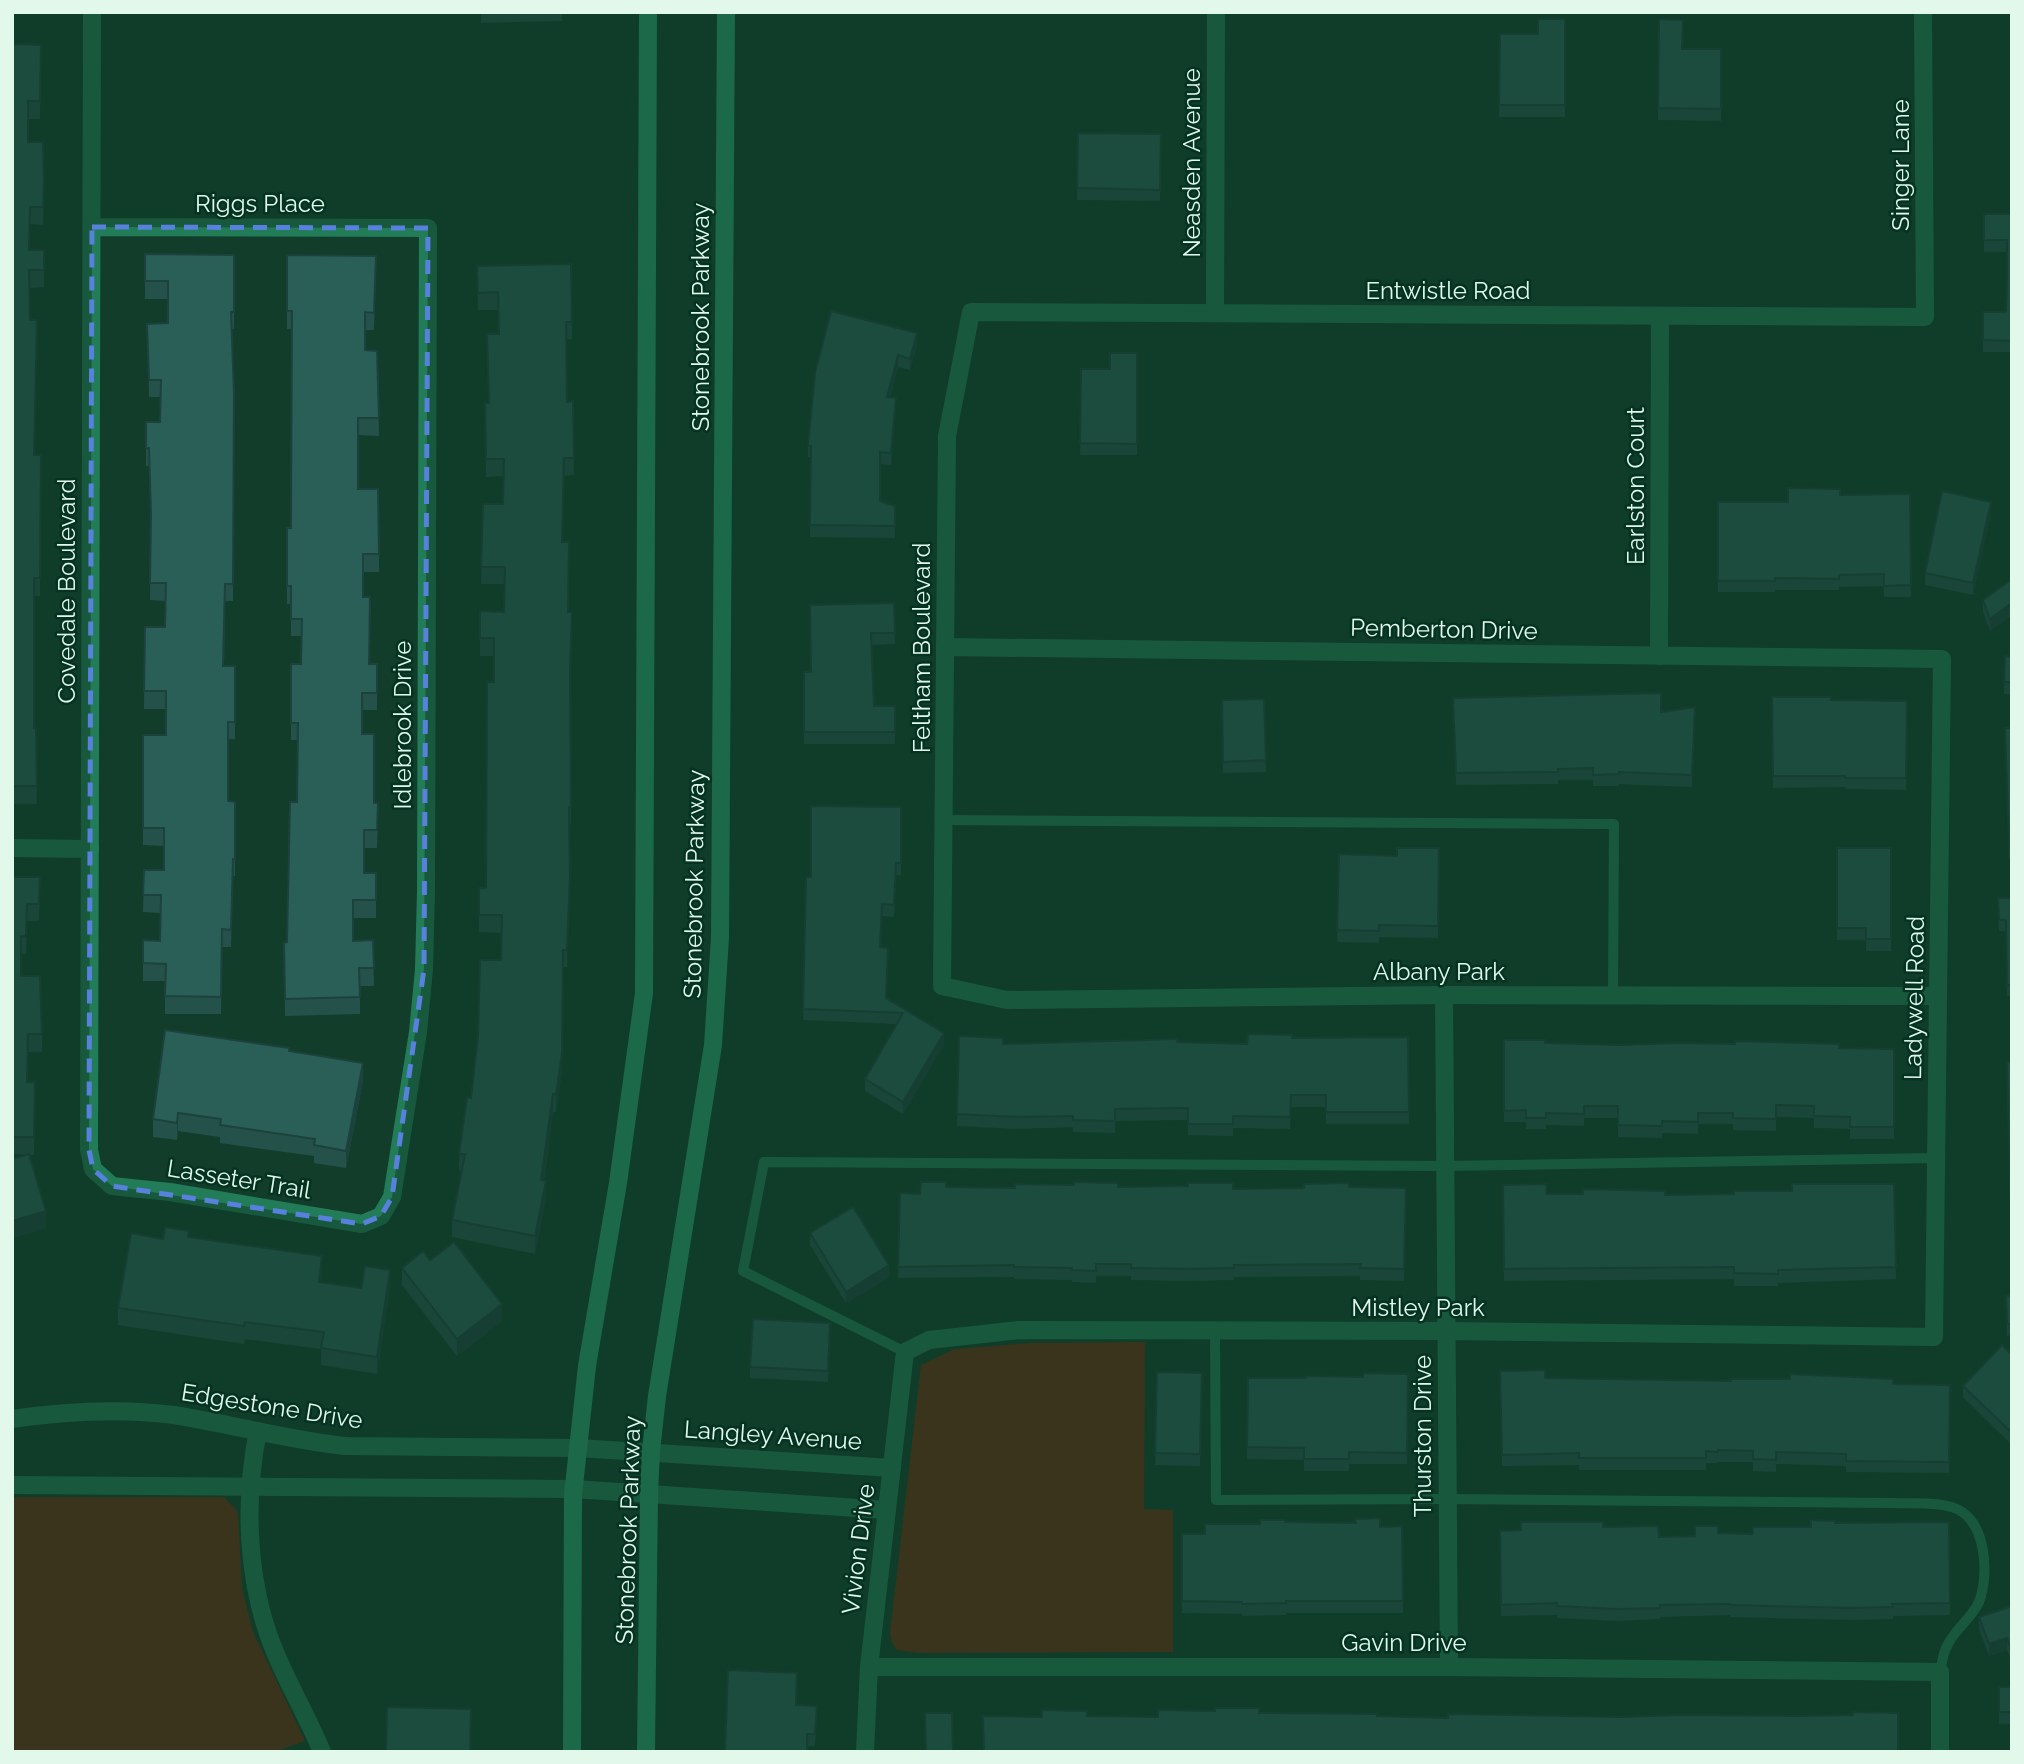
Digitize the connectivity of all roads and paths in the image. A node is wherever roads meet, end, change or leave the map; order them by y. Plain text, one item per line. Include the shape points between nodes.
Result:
1 (92, 12) edge
2 (648, 12) edge
3 (726, 12) edge
4 (1216, 12) edge
5 (1923, 12) edge
6 (92, 227) junction
7 (428, 228) joint
8 (971, 312) joint
9 (1215, 313) junction
10 (1660, 316) junction
11 (1925, 317) joint
12 (945, 647) junction
13 (1659, 656) junction
14 (1942, 659) joint
15 (944, 820) junction
16 (12, 848) edge
17 (90, 849) junction
18 (942, 986) joint
19 (1444, 995) junction
20 (1613, 995) junction
21 (1938, 996) junction
22 (1936, 1158) junction
23 (1445, 1166) junction
24 (93, 1169) joint
25 (381, 1216) joint
26 (1215, 1331) junction
27 (1446, 1331) junction
28 (1934, 1337) joint
29 (905, 1352) junction
30 (12, 1419) edge
31 (258, 1431) junction
32 (578, 1448) junction
33 (651, 1451) junction
34 (892, 1468) junction
35 (12, 1485) edge
36 (251, 1486) junction
37 (574, 1489) junction
38 (649, 1492) junction
39 (1447, 1499) junction
40 (887, 1510) junction
41 (869, 1667) junction
42 (1449, 1667) junction
43 (1940, 1671) junction
44 (322, 1752) edge
45 (572, 1752) edge
46 (646, 1752) edge
47 (865, 1752) edge
48 (1940, 1752) edge

1 - 6 street, Covedale Boulevard
2 - 32 main road, Stonebrook Parkway via 644,993
3 - 33 main road, Stonebrook Parkway via 720,938 713,1045
4 - 9 street, Neasden Avenue
5 - 11 street, Singer Lane
6 - 7 street, Riggs Place
6 - 17 street, Covedale Boulevard
7 - 25 street, Idlebrook Drive via 424,970 406,1120 392,1197
8 - 9 street, Entwistle Road
8 - 12 street, Feltham Boulevard via 947,436
9 - 10 street, Entwistle Road
10 - 11 street, Entwistle Road
10 - 13 street, Earlston Court
12 - 13 street, Pemberton Drive
12 - 15 street, Feltham Boulevard
13 - 14 street, Pemberton Drive
14 - 21 street, Ladywell Road
15 - 18 street, Feltham Boulevard
15 - 20 lane via 1614,824
16 - 17 street
17 - 24 street, Covedale Boulevard via 89,1150
18 - 19 street, Albany Park via 1007,1000
19 - 20 street, Albany Park
19 - 23 street, Thurston Drive
20 - 21 street, Albany Park
21 - 22 street, Ladywell Road
22 - 23 lane
22 - 28 street, Ladywell Road
23 - 27 street, Thurston Drive
23 - 29 lane via 764,1162 743,1271
24 - 25 street, Lasseter Trail via 112,1186 362,1224
26 - 27 street, Mistley Park
26 - 29 street, Mistley Park via 1019,1331 929,1340
26 - 39 lane via 1216,1500
27 - 28 street, Mistley Park
27 - 39 street, Thurston Drive
29 - 34 street, Vivion Drive
30 - 31 street, Edgestone Drive via 129,1411
31 - 32 street, Edgestone Drive via 345,1446
31 - 36 street
32 - 33 street, Edgestone Drive
32 - 37 main road, Stonebrook Parkway
33 - 34 street, Langley Avenue
33 - 38 main road, Stonebrook Parkway
34 - 40 street, Vivion Drive
35 - 36 street
36 - 37 street
36 - 44 street via 252,1561 262,1615
37 - 38 street
37 - 45 main road, Stonebrook Parkway
38 - 40 street
38 - 46 main road, Stonebrook Parkway
39 - 42 street, Thurston Drive
39 - 43 lane via 1938,1504 1959,1510 1976,1528 1983,1553 1983,1584 1978,1604 1947,1644
40 - 41 street, Vivion Drive
41 - 42 street, Gavin Drive
41 - 47 street, Vivion Drive
42 - 43 street, Gavin Drive
43 - 48 street

